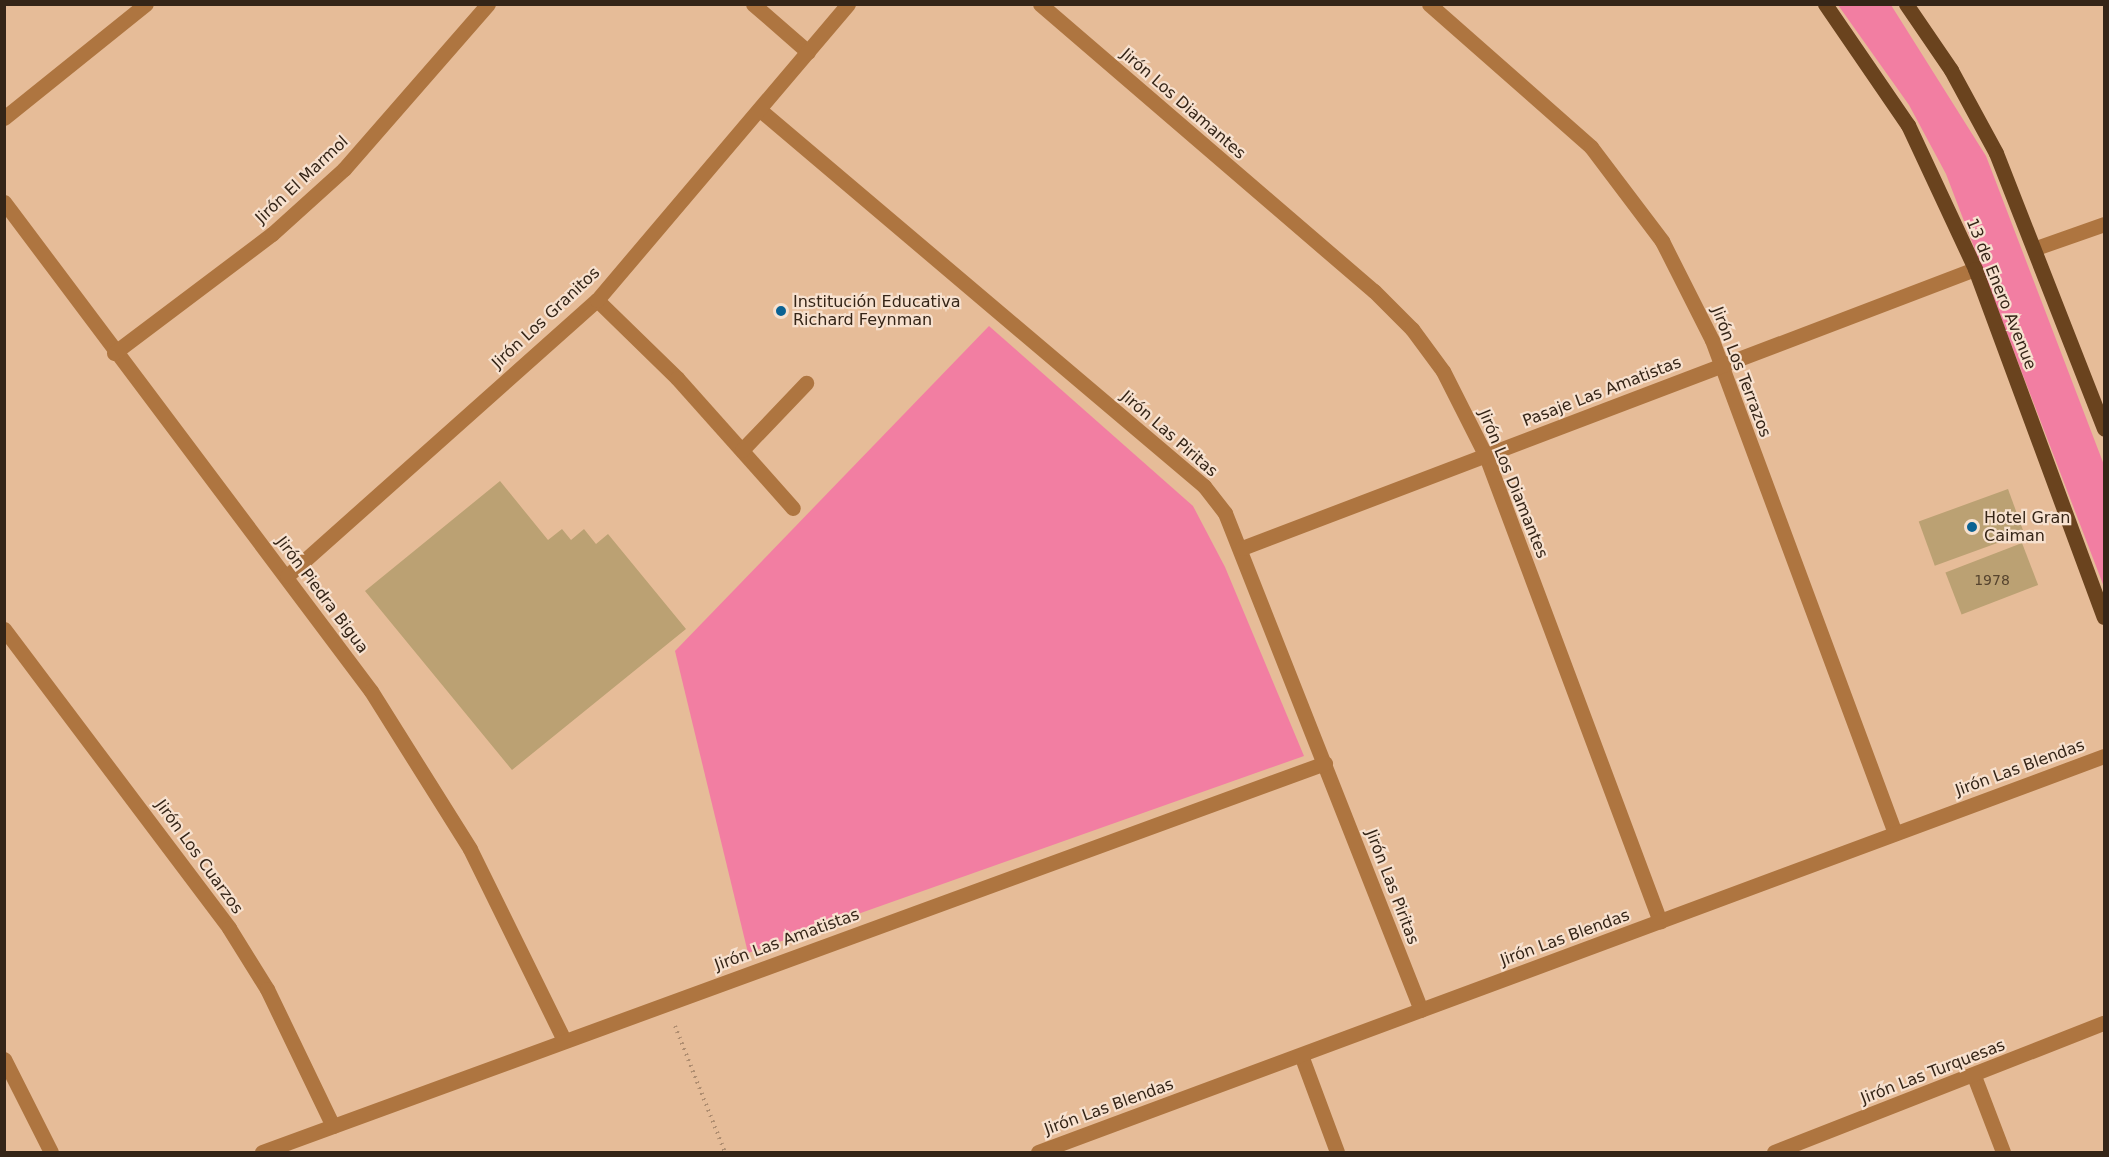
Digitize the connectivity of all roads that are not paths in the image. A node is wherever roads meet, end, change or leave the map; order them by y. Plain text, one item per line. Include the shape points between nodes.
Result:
1 (146, 4) edge
2 (488, 4) edge
3 (753, 4) edge
4 (848, 4) edge
5 (1040, 4) edge
6 (1429, 4) edge
7 (1825, 4) edge
8 (1906, 4) edge
9 (807, 52) junction
10 (760, 110) junction
11 (4, 118) edge
12 (4, 202) edge
13 (2104, 224) edge
14 (2036, 248) junction
15 (1975, 269) junction
16 (597, 300) junction
17 (114, 353) junction
18 (1721, 365) junction
19 (806, 383) dead end
20 (2104, 429) edge
21 (742, 450) junction
22 (1486, 456) junction
23 (793, 508) dead end
24 (1242, 548) junction
25 (287, 576) junction
26 (2104, 617) edge
27 (4, 629) edge
28 (2104, 756) edge
29 (1325, 763) junction
30 (1894, 834) junction
31 (1660, 922) junction
32 (1421, 1010) junction
33 (2104, 1023) edge
34 (564, 1040) junction
35 (1301, 1055) junction
36 (4, 1059) edge
37 (1974, 1076) junction
38 (333, 1126) junction
39 (51, 1152) edge
40 (262, 1152) edge
41 (1038, 1152) edge
42 (1337, 1152) edge
43 (1774, 1152) edge
44 (2003, 1152) edge

1 - 11 street
2 - 17 street, Jirón El Marmol via 344,169 272,234
3 - 9 street
4 - 9 street, Jirón Los Granitos
5 - 22 street, Jirón Los Diamantes via 1412,329 1443,371
6 - 18 street, Jirón Los Terrazos via 1551,110 1625,188 1687,286
7 - 15 main road, 13 de Enero Avenue via 1908,125
8 - 14 main road via 1951,70 1996,153
9 - 10 street, Jirón Los Granitos
10 - 16 street, Jirón Los Granitos
10 - 24 street, Jirón Las Piritas via 1204,486
12 - 17 street, Jirón Piedra Bigua
13 - 14 street
14 - 20 main road
15 - 18 street, Pasaje Las Amatistas
15 - 26 main road, 13 de Enero Avenue
16 - 21 street
16 - 25 street, Jirón Los Granitos
17 - 25 street, Jirón Piedra Bigua
18 - 22 street, Pasaje Las Amatistas
18 - 30 street, Jirón Los Terrazos
19 - 21 street
21 - 23 street
22 - 24 street, Pasaje Las Amatistas
22 - 31 street, Jirón Los Diamantes
24 - 29 street, Jirón Las Piritas
25 - 34 street, Jirón Piedra Bigua via 428,777
27 - 38 street, Jirón Los Cuarzos via 229,928 267,989
28 - 30 street, Jirón Las Blendas
29 - 32 street, Jirón Las Piritas
29 - 34 street, Jirón Las Amatistas
30 - 31 street, Jirón Las Blendas
31 - 32 street, Jirón Las Blendas
32 - 35 street, Jirón Las Blendas
33 - 37 street, Jirón Las Turquesas
34 - 38 street, Jirón Las Amatistas
35 - 41 street, Jirón Las Blendas
35 - 42 street
36 - 39 street
37 - 43 street, Jirón Las Turquesas
37 - 44 street
38 - 40 street, Jirón Las Amatistas

